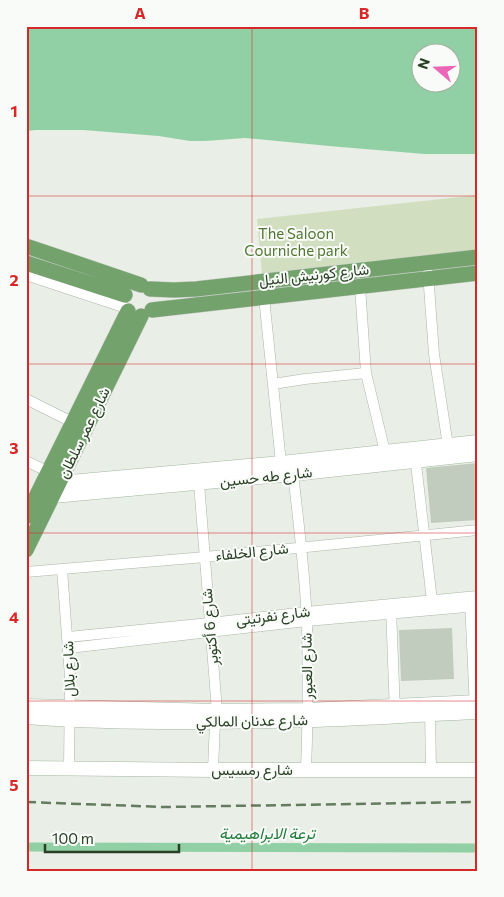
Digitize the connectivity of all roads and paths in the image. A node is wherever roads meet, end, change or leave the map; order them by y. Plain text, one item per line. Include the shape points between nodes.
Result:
1 (26, 246) edge
2 (478, 257) edge
3 (26, 263) edge
4 (427, 263) junction
5 (478, 273) edge
6 (26, 275) edge
7 (428, 279) junction
8 (146, 287) junction
9 (360, 287) junction
10 (264, 297) junction
11 (134, 308) junction
12 (366, 373) junction
13 (273, 384) junction
14 (26, 398) edge
15 (74, 423) junction
16 (478, 442) edge
17 (448, 446) junction
18 (385, 452) junction
19 (478, 454) edge
20 (415, 455) junction
21 (26, 461) edge
22 (280, 463) junction
23 (293, 474) junction
24 (199, 483) junction
25 (62, 485) junction
26 (26, 518) edge
27 (478, 530) edge
28 (424, 536) junction
29 (301, 547) junction
30 (26, 550) edge
31 (205, 557) junction
32 (62, 569) junction
33 (26, 572) edge
34 (432, 601) junction
35 (474, 601) edge
36 (391, 609) junction
37 (306, 616) junction
38 (211, 628) junction
39 (68, 637) junction
40 (69, 648) junction
41 (26, 706) edge
42 (476, 708) edge
43 (430, 710) junction
44 (395, 711) junction
45 (69, 714) junction
46 (308, 715) junction
47 (26, 717) edge
48 (216, 717) junction
49 (26, 768) edge
50 (69, 768) junction
51 (306, 769) junction
52 (213, 770) junction
53 (431, 770) junction
54 (478, 770) edge

1 - 8 main road, شارع كورنيش النيل
2 - 4 main road, شارع كورنيش النيل
3 - 11 main road, شارع كورنيش النيل
4 - 7 street
4 - 8 main road, شارع كورنيش النيل via 196,289
5 - 7 main road, شارع كورنيش النيل
6 - 11 street
7 - 9 main road, شارع كورنيش النيل
7 - 17 street via 434,354
8 - 11 main road via 130,288
8 - 11 main road via 153,292 154,307
9 - 10 main road, شارع كورنيش النيل
9 - 12 street
10 - 11 main road, شارع كورنيش النيل
10 - 13 street
11 - 15 main road, شارع عمر سلطان
11 - 25 main road, شارع عمر سلطان
12 - 13 street
12 - 18 street
13 - 22 street
14 - 15 street
15 - 25 main road, شارع عمر سلطان
16 - 17 main road, شارع طه حسين
17 - 20 main road, شارع طه حسين
18 - 20 main road, شارع طه حسين
18 - 22 main road, شارع طه حسين
19 - 20 main road, شارع طه حسين
20 - 23 main road, شارع طه حسين
20 - 28 street
21 - 25 street
22 - 25 main road, شارع طه حسين
23 - 24 main road, شارع طه حسين
23 - 29 street, شارع العبور
24 - 25 main road, شارع طه حسين
24 - 31 street, شارع 6 أكتوبر
25 - 26 main road, شارع عمر سلطان
25 - 30 main road, شارع عمر سلطان
27 - 28 street, شارع الخلفاء
28 - 29 street, شارع الخلفاء
28 - 34 street
29 - 31 street, شارع الخلفاء
29 - 37 street, شارع العبور
31 - 32 street, شارع الخلفاء
31 - 38 street, شارع 6 أكتوبر
32 - 33 street, شارع الخلفاء
32 - 39 street, شارع بلال
34 - 35 street, شارع نفرتيتى
34 - 36 street, شارع نفرتيتى
35 - 36 street, شارع نفرتيتى
35 - 42 street
36 - 37 street, شارع نفرتيتى
36 - 44 street
37 - 38 street, شارع نفرتيتى
37 - 46 street, شارع العبور
38 - 39 street, شارع نفرتيتى
38 - 40 street, شارع نفرتيتى
38 - 48 street, شارع 6 أكتوبر
39 - 40 street, شارع بلال
40 - 45 street, شارع بلال
41 - 45 main road, شارع عدنان المالكي
42 - 43 main road, شارع عدنان المالكي
43 - 44 main road, شارع عدنان المالكي
43 - 53 street
44 - 46 main road, شارع عدنان المالكي
45 - 47 main road, شارع عدنان المالكي
45 - 48 main road, شارع عدنان المالكي
45 - 50 street, شارع بلال
46 - 48 main road, شارع عدنان المالكي
46 - 51 street, شارع العبور
48 - 52 street, شارع 6 أكتوبر
49 - 50 main road, شارع رمسيس
50 - 52 main road, شارع رمسيس
51 - 52 main road, شارع رمسيس
51 - 53 main road, شارع رمسيس
53 - 54 main road, شارع رمسيس

